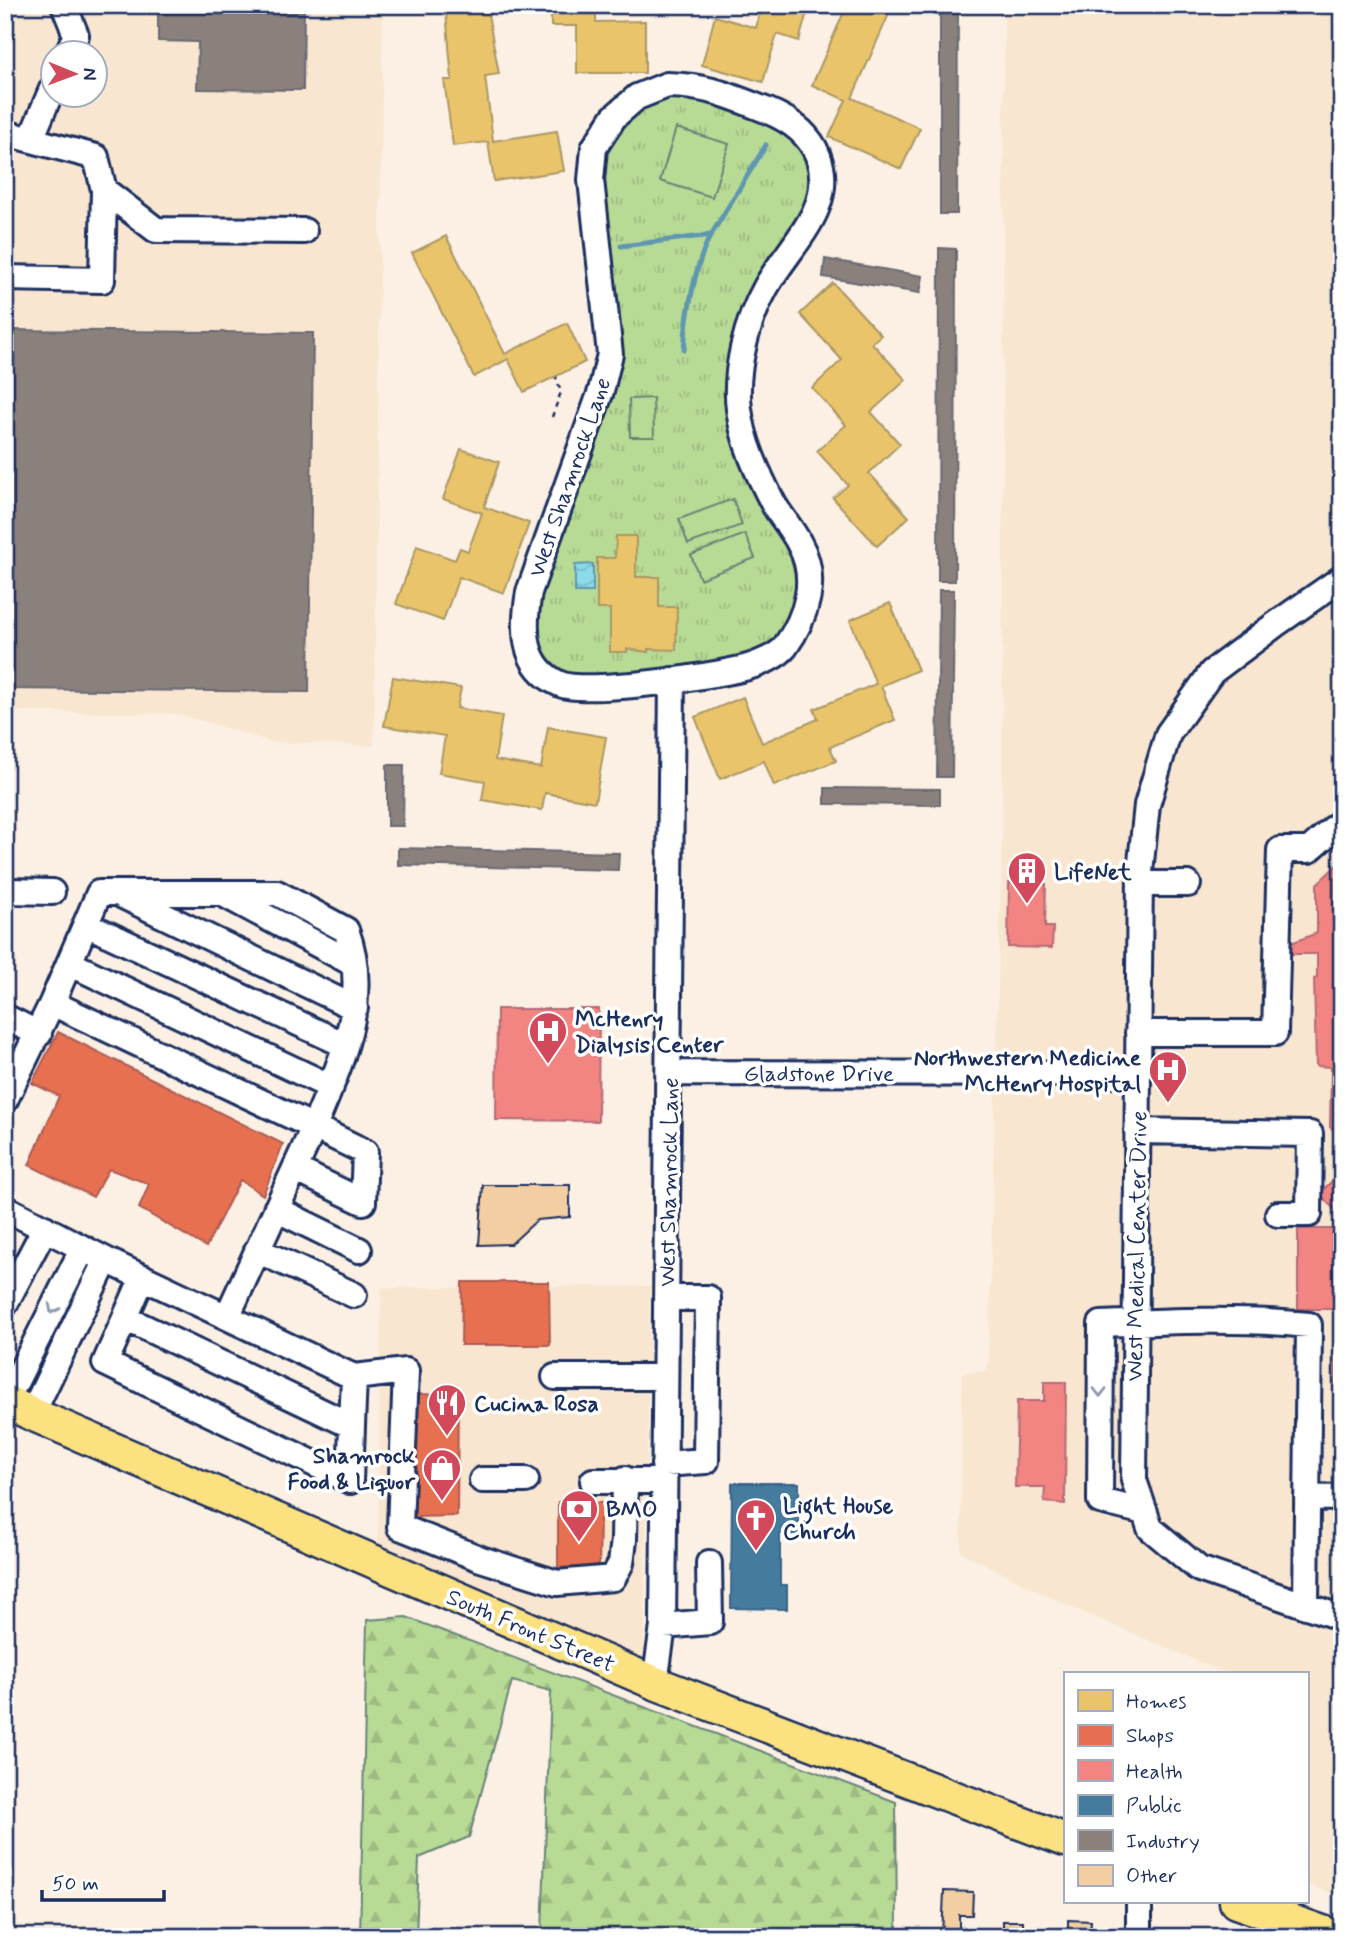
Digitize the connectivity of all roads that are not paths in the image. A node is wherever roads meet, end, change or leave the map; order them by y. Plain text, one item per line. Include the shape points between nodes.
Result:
1 (64, 5) edge
2 (75, 38) edge
3 (44, 108) edge
4 (5, 133) edge
5 (30, 139) junction
6 (104, 190) junction
7 (304, 231) dead end
8 (5, 278) edge
9 (1342, 578) edge
10 (672, 680) junction
11 (1342, 821) edge
12 (1140, 884) junction
13 (1188, 884) dead end
14 (52, 892) dead end
15 (117, 893) junction
16 (5, 896) edge
17 (86, 924) junction
18 (69, 963) junction
19 (52, 1003) junction
20 (355, 1008) junction
21 (5, 1017) edge
22 (1138, 1033) junction
23 (39, 1034) junction
24 (345, 1045) junction
25 (12, 1069) edge
26 (669, 1073) junction
27 (1138, 1074) junction
28 (331, 1087) junction
29 (5, 1100) edge
30 (314, 1127) junction
31 (1137, 1131) junction
32 (295, 1169) junction
33 (5, 1208) edge
34 (276, 1209) junction
35 (1278, 1214) dead end
36 (46, 1228) junction
37 (83, 1248) junction
38 (257, 1250) junction
39 (359, 1250) dead end
40 (106, 1260) junction
41 (13, 1269) edge
42 (143, 1277) junction
43 (354, 1295) dead end
44 (666, 1298) junction
45 (5, 1304) edge
46 (227, 1317) junction
47 (125, 1318) junction
48 (1135, 1323) junction
49 (354, 1377) junction
50 (555, 1377) dead end
51 (665, 1377) junction
52 (14, 1405) edge
53 (352, 1426) junction
54 (664, 1472) junction
55 (625, 1479) junction
56 (482, 1480) dead end
57 (526, 1480) dead end
58 (593, 1481) dead end
59 (1307, 1497) junction
60 (1342, 1498) edge
61 (1145, 1512) junction
62 (709, 1563) dead end
63 (1306, 1606) junction
64 (1342, 1618) edge
65 (663, 1626) junction
66 (655, 1683) junction
67 (1064, 1840) edge
68 (1139, 1904) edge
69 (1242, 1904) edge
70 (1139, 1937) edge
71 (1337, 1937) edge

1 - 2 street
3 - 5 street
4 - 5 street
5 - 6 street via 96,157
6 - 7 street via 156,230
6 - 8 street via 102,280
9 - 12 street, West Medical Center Drive via 1212,672 1168,734 1147,805
10 - 10 street, West Shamrock Lane via 756,665 783,649 806,611 811,579 801,545 774,505 747,445 739,408 739,369 766,288 822,198 824,172 805,133 780,116 716,91 667,85 636,97 614,117 594,148 591,180 610,354 529,592 525,640 531,659 558,684 577,689
10 - 26 street, West Shamrock Lane
11 - 22 street via 1309,850 1280,850 1275,1033
12 - 13 street
12 - 22 street, West Medical Center Drive
14 - 16 street via 8,891
15 - 17 street via 99,893
15 - 20 street
15 - 20 street via 277,893 346,930 357,983
17 - 18 street
17 - 24 street
18 - 19 street
18 - 28 street
19 - 23 street
19 - 30 street
20 - 24 street
21 - 23 street
22 - 27 street, West Medical Center Drive
23 - 25 street
24 - 28 street
25 - 29 street
26 - 27 street, Gladstone Drive
26 - 44 street, West Shamrock Lane
27 - 31 street, West Medical Center Drive
28 - 30 street
30 - 32 street
30 - 32 street via 365,1152 363,1202
31 - 35 street via 1310,1135 1309,1214
31 - 48 street, West Medical Center Drive
32 - 34 street
33 - 36 street
34 - 38 street
34 - 39 street
36 - 37 street
36 - 41 street
37 - 40 street
37 -> 52 street
38 - 43 street
38 - 46 street
40 - 42 street
40 - 52 street
41 - 45 street
42 - 46 street
42 - 47 street
44 - 51 street, West Shamrock Lane
44 - 54 street via 708,1298 706,1461
46 - 49 street
47 - 53 street
47 - 53 street via 105,1363 350,1480
48 - 59 street via 1309,1325
48 - 61 street, West Medical Center Drive via 1133,1480
48 -> 61 street via 1101,1324 1100,1501
49 - 53 street
49 - 55 street via 406,1371 400,1527 481,1559 557,1583 613,1578 621,1563 624,1539
50 - 51 street
51 - 54 street, West Shamrock Lane
52 - 66 main road, South Front Street
54 - 55 street
54 - 65 street, West Shamrock Lane
55 - 58 street
56 - 57 street
59 - 60 street
59 - 63 street
61 - 63 street, West Medical Center Drive via 1150,1528 1199,1569
62 - 65 street via 710,1622
63 - 64 street, West Medical Center Drive
65 - 66 street, West Shamrock Lane
66 - 67 main road, South Front Street
68 - 70 street
69 - 71 main road

